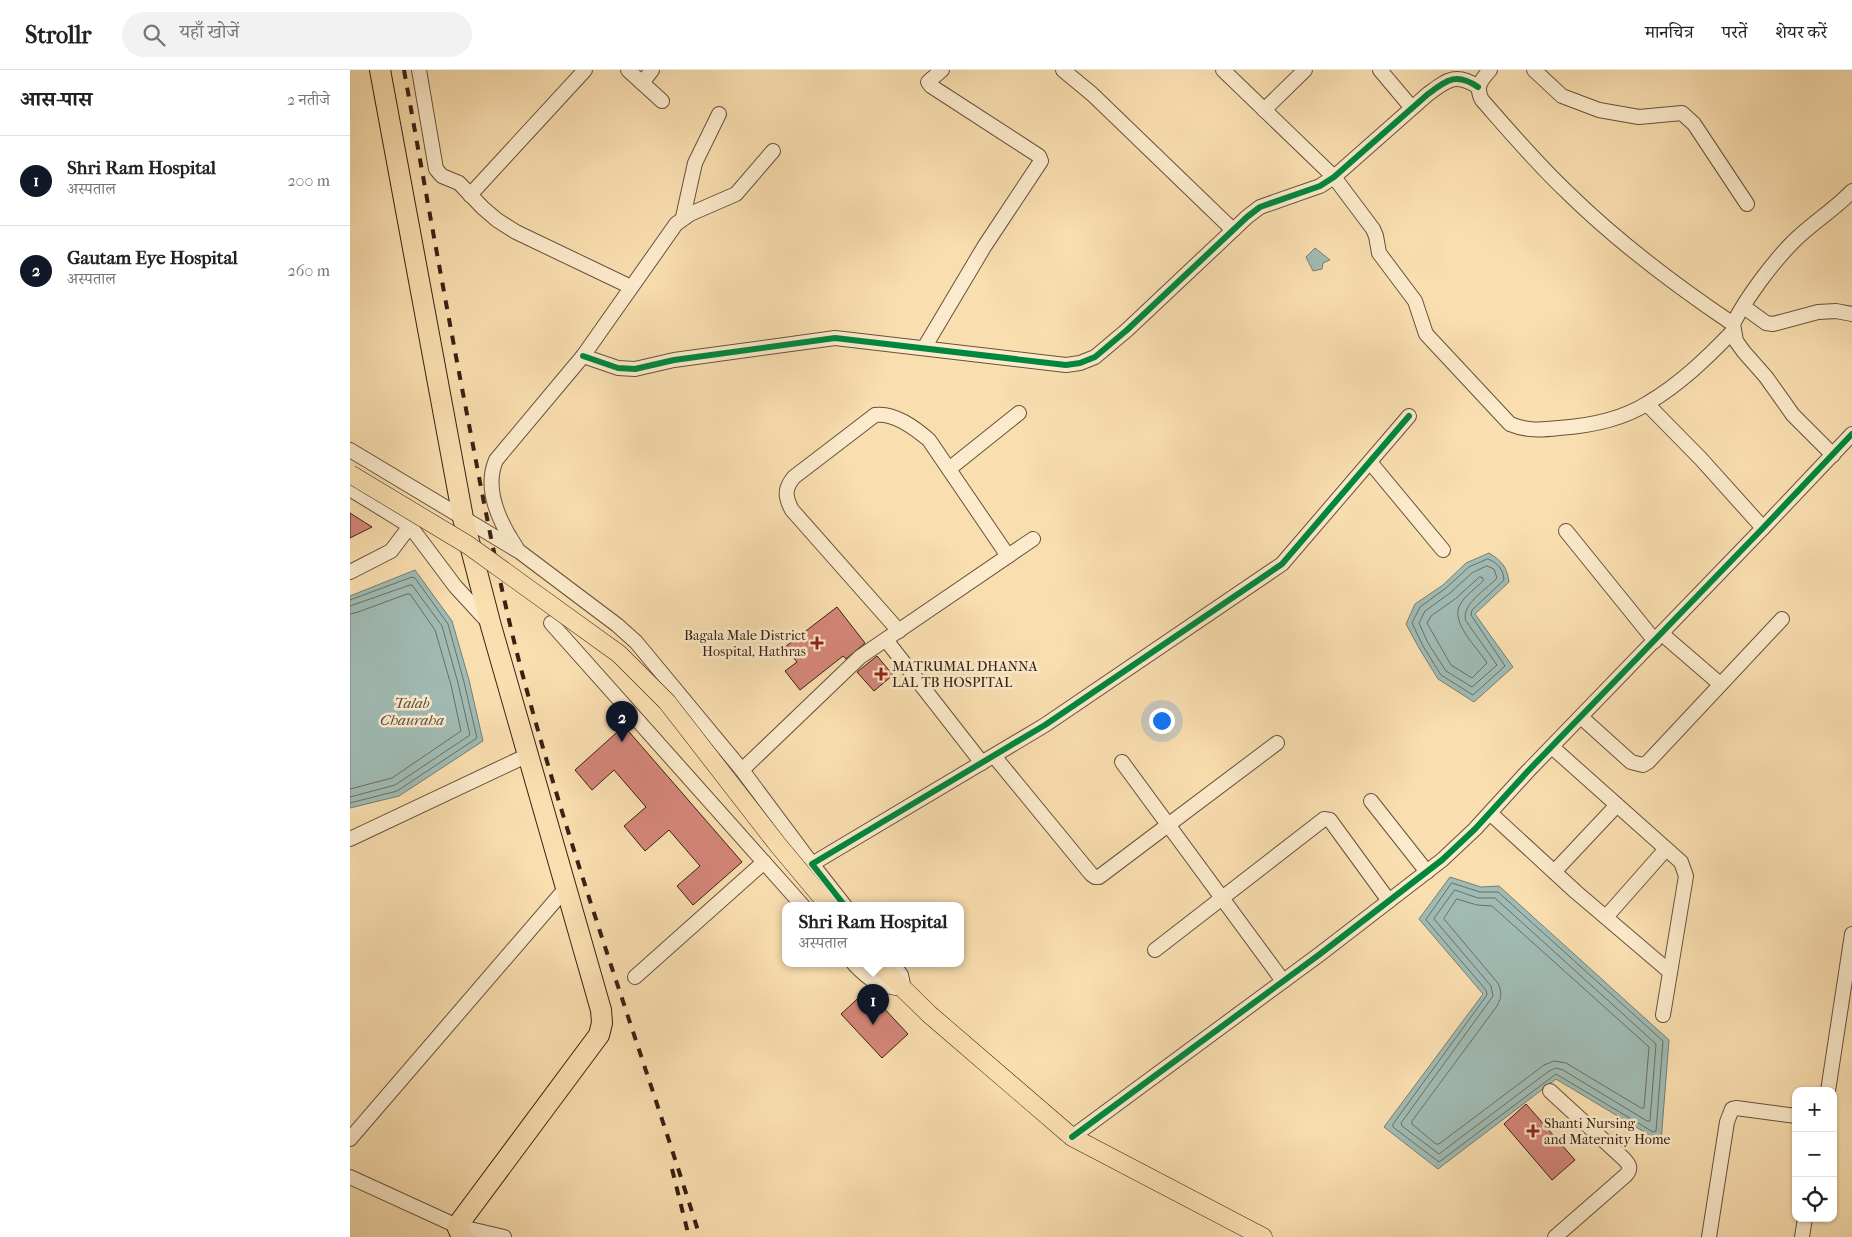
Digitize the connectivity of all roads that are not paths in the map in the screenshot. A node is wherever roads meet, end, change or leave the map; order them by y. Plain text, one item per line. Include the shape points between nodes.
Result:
1 (380, 70) edge
2 (419, 70) edge
3 (628, 70) edge
4 (652, 70) edge
5 (942, 70) edge
6 (1063, 70) edge
7 (1223, 70) edge
8 (1305, 70) edge
9 (1380, 70) edge
10 (1490, 70) edge
11 (1534, 70) edge
12 (576, 73) edge
13 (642, 83) junction
14 (1478, 87) junction
15 (662, 101) dead end
16 (1412, 108) junction
17 (1264, 110) junction
18 (719, 114) dead end
19 (773, 151) dead end
20 (1334, 177) junction
21 (1852, 191) edge
22 (470, 196) junction
23 (1747, 204) dead end
24 (683, 217) junction
25 (1234, 230) junction
26 (631, 287) junction
27 (1744, 307) junction
28 (1852, 314) edge
29 (1733, 328) junction
30 (924, 348) junction
31 (583, 356) junction
32 (1647, 404) junction
33 (1019, 412) dead end
34 (1409, 416) dead end
35 (1852, 434) edge
36 (350, 450) edge
37 (1833, 455) junction
38 (1370, 462) junction
39 (949, 469) junction
40 (350, 474) edge
41 (350, 489) edge
42 (463, 518) junction
43 (410, 526) junction
44 (1764, 528) junction
45 (1566, 531) dead end
46 (1033, 539) dead end
47 (1443, 550) dead end
48 (520, 552) junction
49 (1008, 556) junction
50 (350, 572) edge
51 (1782, 619) dead end
52 (551, 622) dead end
53 (492, 626) junction
54 (899, 631) junction
55 (1659, 638) junction
56 (886, 640) junction
57 (1720, 684) junction
58 (1581, 717) junction
59 (1277, 743) dead end
60 (1552, 747) junction
61 (528, 755) junction
62 (988, 759) junction
63 (1122, 762) dead end
64 (742, 770) junction
65 (1371, 801) dead end
66 (1617, 805) junction
67 (1490, 813) junction
68 (1168, 824) junction
69 (350, 839) edge
70 (1666, 849) junction
71 (764, 862) junction
72 (812, 864) junction
73 (1427, 872) junction
74 (1554, 872) junction
75 (566, 888) junction
76 (1222, 898) junction
77 (1389, 901) junction
78 (799, 902) edge
79 (826, 902) edge
80 (843, 902) edge
81 (1606, 917) junction
82 (1852, 934) edge
83 (1155, 950) dead end
84 (857, 967) edge
85 (886, 967) edge
86 (1670, 972) junction
87 (636, 977) dead end
88 (1848, 980) edge
89 (1283, 981) junction
90 (904, 989) junction
91 (1663, 1015) dead end
92 (1829, 1087) edge
93 (1550, 1091) dead end
94 (1792, 1115) edge
95 (1072, 1136) junction
96 (350, 1140) edge
97 (350, 1177) edge
98 (1804, 1222) edge
99 (455, 1233) edge
100 (504, 1237) edge
101 (1263, 1237) edge
102 (1555, 1237) edge
103 (1709, 1237) edge
104 (1802, 1237) edge

1 - 42 highway
2 - 22 street via 436,169 442,176 459,183
3 - 13 street
4 - 13 street
5 - 30 street via 928,82 931,86 1040,156 1041,161 984,247
6 - 25 street
7 - 17 street
8 - 17 street
9 - 16 street
10 - 14 street
11 - 23 street via 1562,96 1599,110 1639,117 1682,113 1694,124
12 - 22 street
13 - 15 street
14 - 16 street via 1469,80 1456,78 1444,83
14 - 29 street via 1482,100 1568,194 1662,274
16 - 20 street
17 - 20 street
18 - 24 street via 695,163
19 - 24 street via 736,194
20 - 25 street via 1320,186 1260,207
20 - 32 street via 1373,229 1379,252 1415,301 1426,334 1510,424 1533,430 1567,428 1599,422
21 - 27 street via 1795,240 1773,264
22 - 26 street via 516,232
24 - 26 street
25 - 30 street via 1127,330 1088,361 1066,365
26 - 31 street
27 - 28 street via 1766,323 1773,324 1818,312
27 - 29 street
29 - 32 street via 1699,366
29 - 37 street via 1736,341 1793,415
30 - 31 street via 835,338 674,360 635,369 618,368
31 - 48 street via 493,467 493,497 500,522
32 - 44 street
33 - 39 street
34 - 38 street
35 - 37 street
36 - 42 street
37 - 44 street
38 - 47 street
38 - 62 street via 1282,564 1045,725
39 - 49 street
39 - 54 street via 923,435 890,415 881,414 875,415 788,484 787,500 792,510
40 - 79 main road, bridge via 468,545 620,654 667,702
41 - 43 street
42 - 48 street
42 - 53 highway
43 - 50 street via 391,551
43 - 53 street via 455,586
44 - 55 street
45 - 55 street
46 - 49 street
48 - 64 street via 636,642
49 - 54 street
51 - 57 street
52 - 71 street
53 - 61 highway
54 - 56 street
55 - 57 street
55 - 58 street
56 - 62 street
56 - 64 street via 860,657
57 - 58 street via 1643,765 1631,762
58 - 60 street
59 - 68 street
60 - 66 street
60 - 67 street
61 - 69 street
61 - 75 highway
62 - 68 street via 1095,877 1102,876
62 - 72 street
63 - 68 street
64 - 72 street
65 - 73 street
66 - 70 street
66 - 74 street
67 - 73 street
67 - 74 street
68 - 76 street
70 - 81 street
70 - 86 street via 1681,862 1686,876
71 - 78 street
71 - 87 street
72 - 80 street
73 - 77 street
74 - 81 street
75 - 96 street
75 - 99 highway via 602,1010 599,1035
76 - 77 street via 1319,822 1328,819
76 - 83 street
76 - 89 street
77 - 89 street
81 - 86 street
82 - 88 street
84 - 90 street via 876,983
85 - 90 main road
86 - 91 street
88 - 92 street
89 - 95 street
90 - 95 main road
93 - 102 street via 1630,1167 1626,1175
94 - 103 street via 1732,1109 1727,1122
95 - 101 main road
97 - 99 street
98 - 104 street
99 - 100 street

